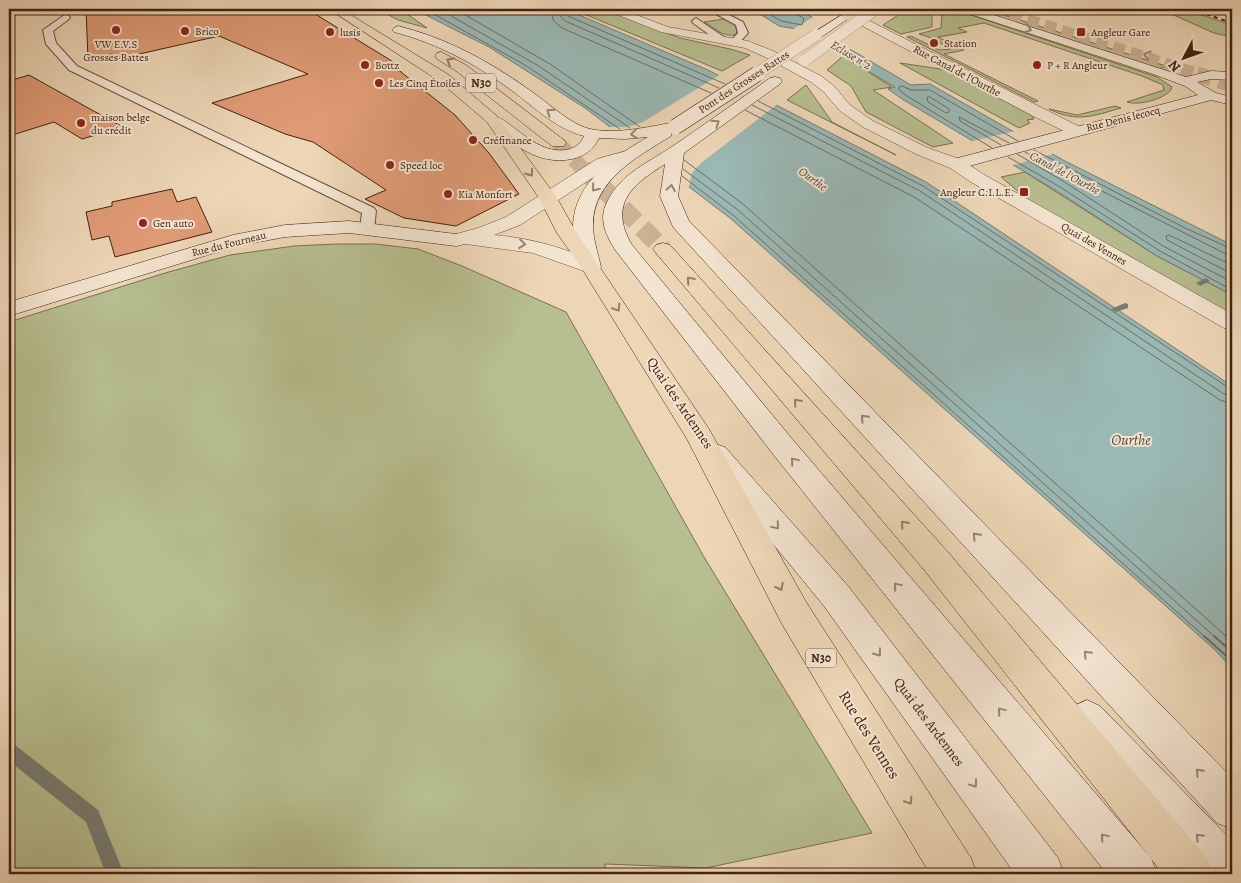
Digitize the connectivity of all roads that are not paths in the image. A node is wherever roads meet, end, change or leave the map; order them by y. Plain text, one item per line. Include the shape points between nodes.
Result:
1 (334, 9) edge
2 (612, 9) edge
3 (711, 9) edge
4 (876, 9) edge
5 (965, 9) edge
6 (997, 9) edge
7 (848, 10) edge
8 (66, 16) dead end
9 (696, 21) dead end
10 (729, 42) junction
11 (1211, 75) junction
12 (1232, 76) edge
13 (1190, 83) junction
14 (1211, 96) junction
15 (1232, 101) edge
16 (492, 119) junction
17 (675, 127) junction
18 (1076, 131) junction
19 (592, 134) junction
20 (558, 143) tunnel mouth
21 (676, 151) junction
22 (636, 164) junction
23 (956, 164) junction
24 (548, 198) junction
25 (367, 229) junction
26 (456, 240) junction
27 (663, 249) tunnel mouth
28 (591, 267) junction
29 (9, 309) edge
30 (1232, 323) edge
31 (699, 436) junction
32 (936, 561) junction
33 (1232, 808) edge
34 (1232, 872) edge
35 (954, 874) edge
36 (1042, 874) edge
37 (1135, 874) edge
38 (1191, 874) edge

1 - 16 main road, Quai des Ardennes / N30 via 444,78
2 - 10 main road, Quai des Vennes via 665,30
3 - 10 lane via 740,24 743,33
21 -> 4 main road, Pont des Grosses Battes, bridge
5 -> 13 main road
11 -> 6 main road
7 - 17 main road, Pont des Grosses Battes, bridge
7 - 18 main road, Rue Canal de l'Ourthe via 1038,114
8 - 25 lane via 48,30 51,44 73,68 369,211
9 - 10 lane
10 - 23 main road, Quai des Vennes via 755,48 800,69 829,89 845,108 868,124
11 - 12 main road
11 - 13 main road via 1199,76
13 - 14 main road
14 - 15 main road
14 - 18 main road, Rue Denis lecocq
16 - 19 main road via 531,150 544,155 578,153 585,148
16 -> 24 main road, Quai des Ardennes / N30
17 -> 19 main road via 629,135
17 - 22 main road, Pont des Grosses Battes
18 - 23 main road, Rue Denis lecocq
19 - 20 main road, N30 via 575,129 472,58 433,39 394,28 461,68
21 - 22 main road, Pont des Grosses Battes
33 -> 21 main road via 680,224 669,196
22 - 24 main road, Rue du Fourneau via 603,163
22 -> 28 main road via 603,177 587,198 583,225
37 -> 22 main road via 623,248 614,231 612,216 615,203
23 - 30 main road, Quai des Vennes
24 - 26 main road, Rue du Fourneau via 513,221
24 - 28 main road, Quai des Ardennes / N30
25 - 26 main road, Rue du Fourneau
25 - 29 main road, Rue du Fourneau via 304,228 233,240
26 -> 28 main road, Rue du Fourneau via 536,246 564,254
32 -> 27 main road
28 -> 31 main road, Quai des Ardennes
31 -> 35 main road, Rue des Vennes / N30 via 794,613
31 -> 36 main road, Quai des Ardennes via 836,596
34 -> 32 main road
32 - 38 main road

